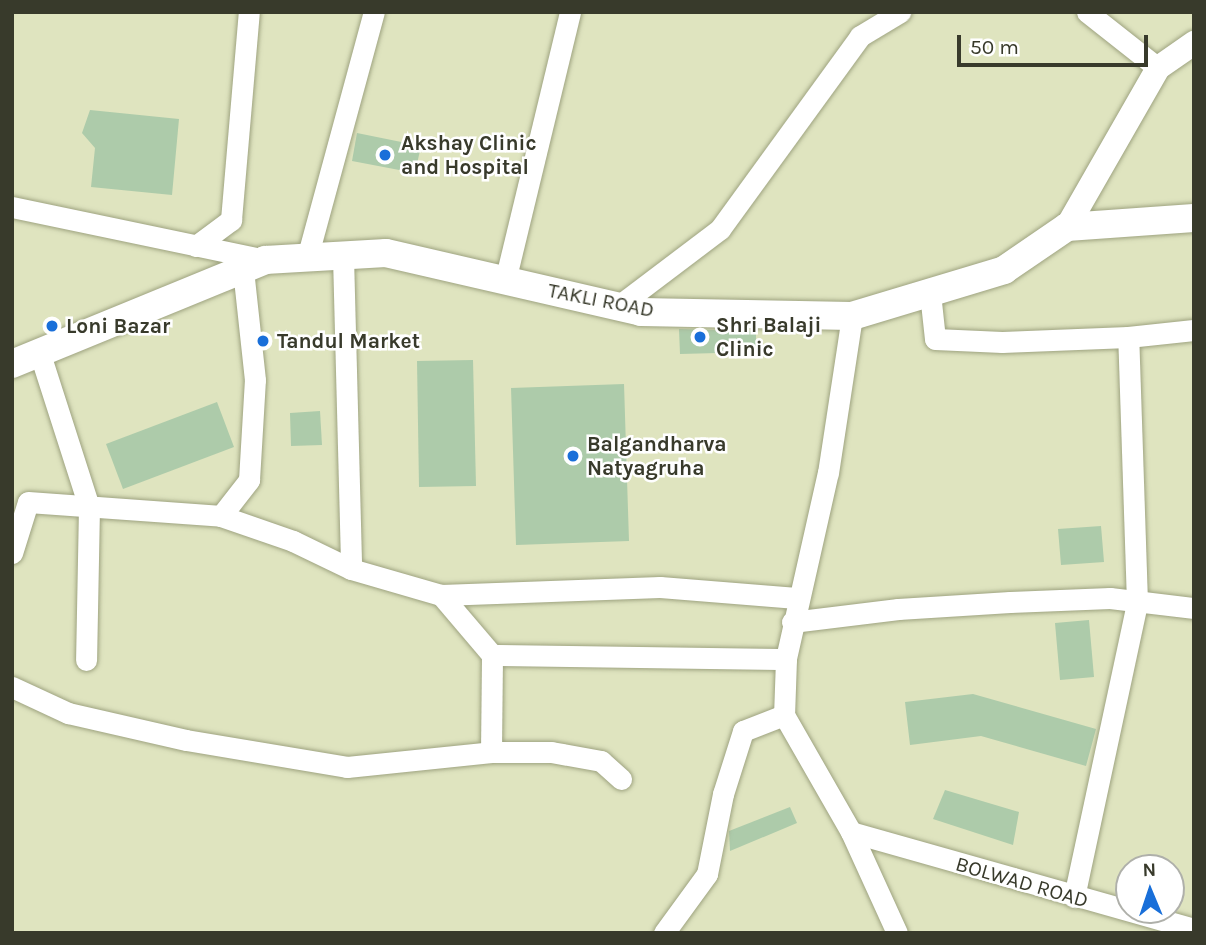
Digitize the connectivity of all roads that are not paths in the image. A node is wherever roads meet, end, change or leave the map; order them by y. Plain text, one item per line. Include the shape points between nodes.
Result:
1 (249, 12) edge
2 (374, 12) edge
3 (570, 12) edge
4 (900, 12) edge
5 (1087, 12) edge
6 (1194, 43) edge
7 (1158, 68) junction
8 (12, 207) edge
9 (1194, 218) edge
10 (1067, 227) junction
11 (196, 246) junction
12 (343, 256) junction
13 (307, 258) junction
14 (254, 265) junction
15 (506, 281) junction
16 (930, 293) junction
17 (617, 307) junction
18 (852, 316) junction
19 (1194, 330) edge
20 (1128, 337) junction
21 (39, 351) junction
22 (12, 364) edge
23 (89, 507) junction
24 (221, 516) junction
25 (12, 553) edge
26 (351, 569) junction
27 (441, 595) junction
28 (797, 598) junction
29 (1137, 601) junction
30 (1194, 608) edge
31 (792, 622) junction
32 (492, 655) junction
33 (786, 659) junction
34 (86, 660) dead end
35 (12, 687) edge
36 (784, 715) junction
37 (491, 752) junction
38 (621, 779) dead end
39 (851, 832) junction
40 (1074, 897) junction
41 (1194, 929) edge
42 (664, 933) edge
43 (897, 933) edge

1 - 11 street via 231,219
2 - 13 street
3 - 15 street
4 - 17 street via 860,36 720,229
5 - 7 street
6 - 7 street
7 - 10 street
8 - 11 street
9 - 10 main road
10 - 16 main road, TAKLI ROAD via 1004,270
11 - 14 street
12 - 13 main road, TAKLI ROAD
12 - 15 main road, TAKLI ROAD via 386,253
12 - 26 street
13 - 14 main road, TAKLI ROAD
14 - 21 main road, TAKLI ROAD
14 - 24 street via 255,380 249,480
15 - 17 main road, TAKLI ROAD
16 - 18 main road, TAKLI ROAD
16 - 20 street via 935,339 1003,342
17 - 18 main road, TAKLI ROAD via 641,312
18 - 28 street via 828,472
19 - 20 street
20 - 29 street
21 - 22 main road, TAKLI ROAD
21 - 23 street
23 - 24 street
23 - 25 street via 28,502
23 - 34 street
24 - 26 street via 293,541
26 - 27 street
27 - 28 street via 660,587
27 - 32 street
28 - 31 street
29 - 30 street
29 - 31 street via 982,603
29 - 40 street
31 - 33 street
32 - 33 street
32 - 37 street
33 - 36 street
35 - 37 street via 68,713 186,740 347,767
36 - 39 street
36 - 42 street via 743,731 723,794 707,874
37 - 38 street via 551,752 601,761
39 - 40 street, BOLWAD ROAD
39 - 43 street
40 - 41 street, BOLWAD ROAD

